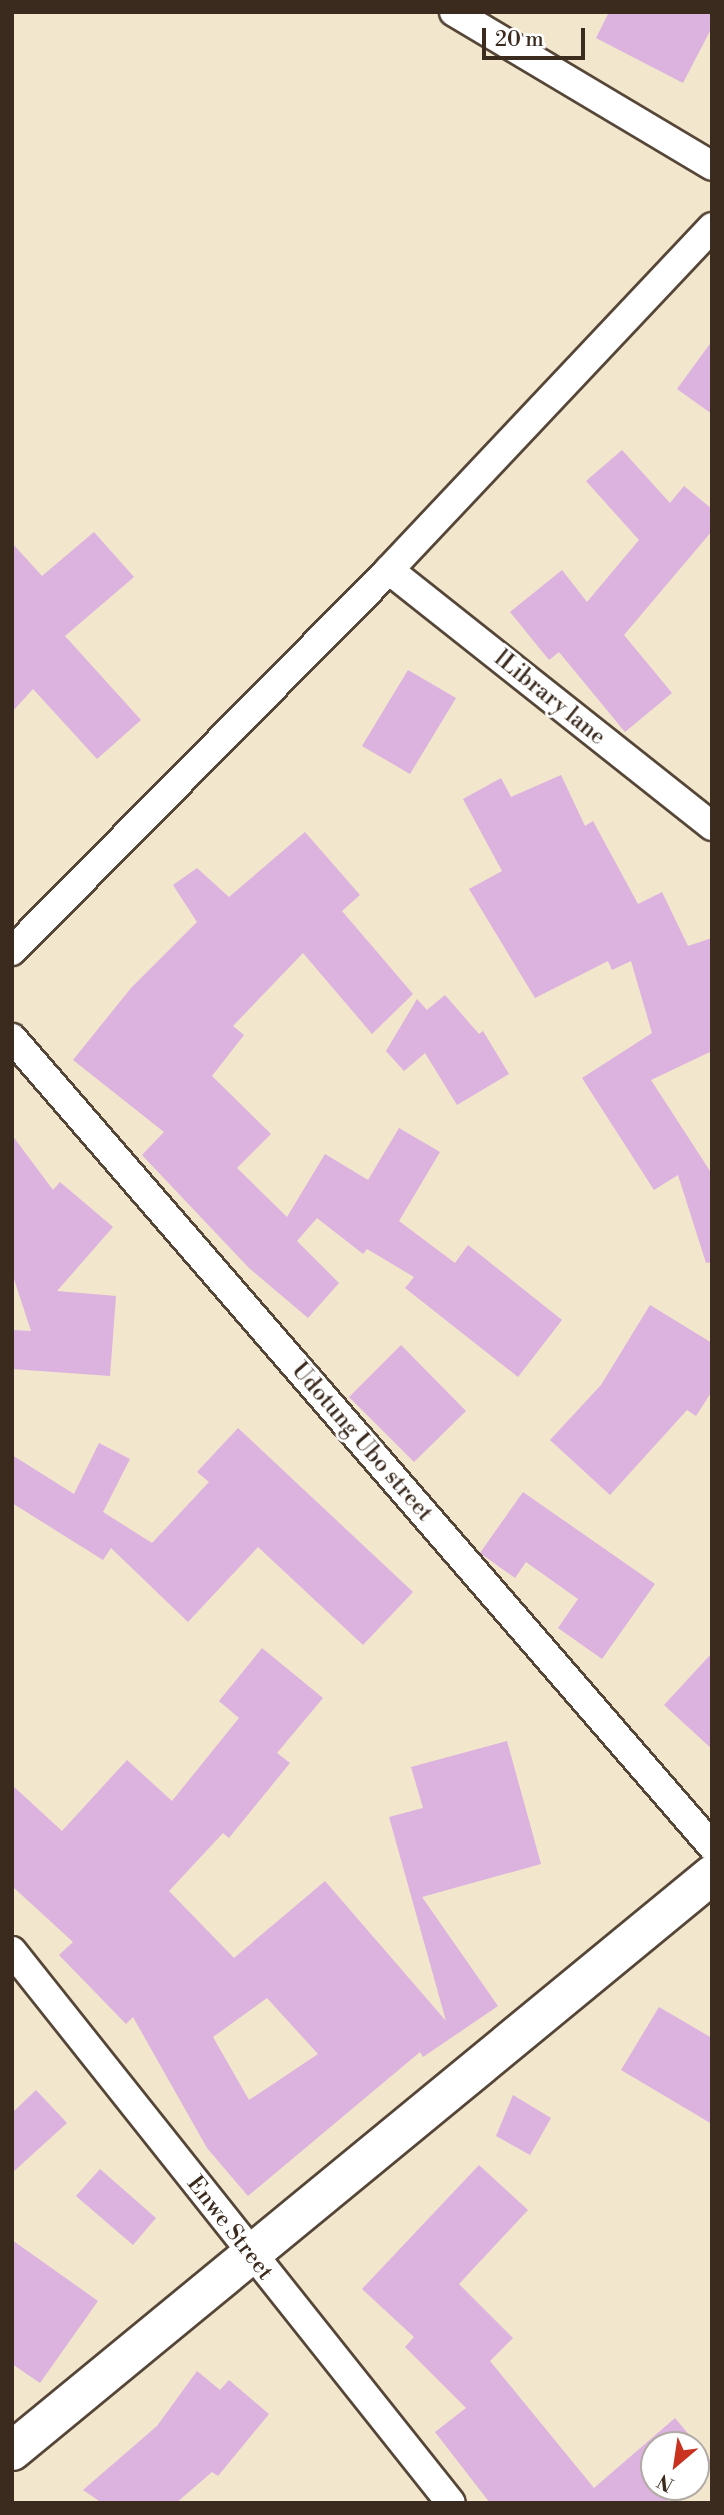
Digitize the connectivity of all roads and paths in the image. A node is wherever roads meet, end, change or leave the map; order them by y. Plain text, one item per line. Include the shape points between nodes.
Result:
1 (454, 12) edge
2 (482, 20) edge
3 (712, 166) edge
4 (712, 227) edge
5 (389, 570) junction
6 (712, 826) edge
7 (12, 951) edge
8 (12, 1038) edge
9 (712, 1846) edge
10 (712, 1875) edge
11 (12, 1951) edge
12 (251, 2255) junction
13 (12, 2451) edge
14 (451, 2503) edge

1 - 2 street
2 - 3 street
4 - 5 street
5 - 6 street, lLibrary lane
5 - 7 street
8 - 9 street, Udotung Ubo street
10 - 12 street
11 - 12 street, Enwe Street
12 - 13 street
12 - 14 street, Enwe Street

